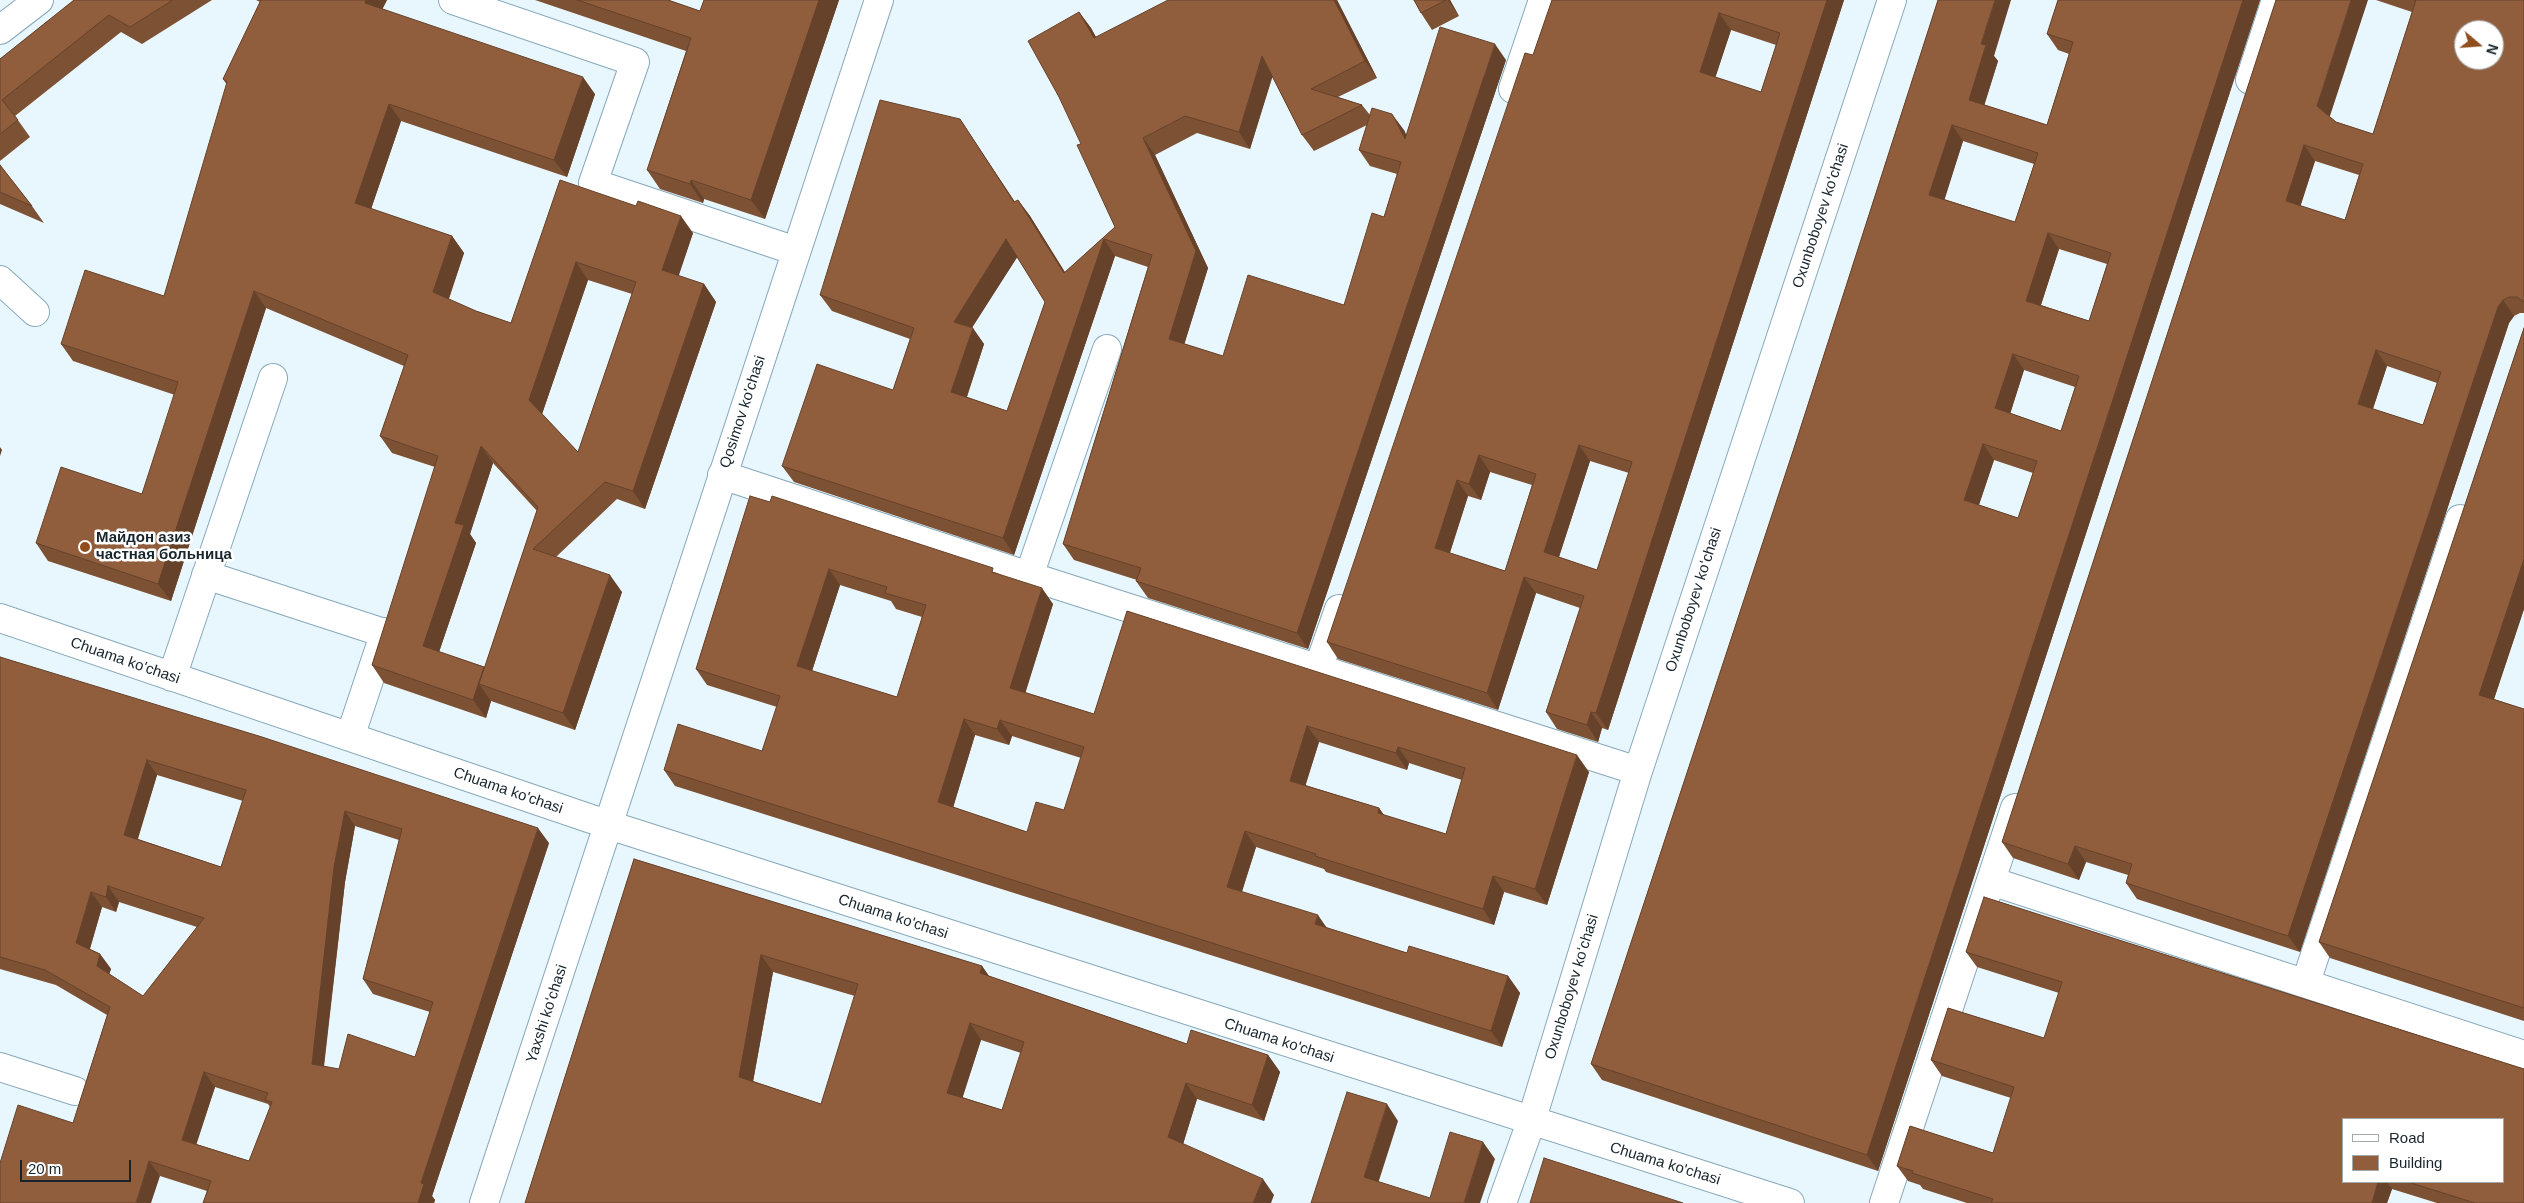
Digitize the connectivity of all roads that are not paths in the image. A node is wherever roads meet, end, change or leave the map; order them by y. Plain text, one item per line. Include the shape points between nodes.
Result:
1 (39, 0) edge
2 (453, 0) edge
3 (879, 0) edge
4 (1543, 0) edge
5 (1892, 0) edge
6 (2276, 0) edge
7 (0, 30) edge
8 (2242, 104) edge
9 (1505, 113) edge
10 (796, 252) junction
11 (0, 280) edge
12 (34, 312) dead end
13 (1107, 349) dead end
14 (273, 378) dead end
15 (722, 474) junction
16 (2467, 499) edge
17 (206, 575) junction
18 (1029, 576) junction
19 (1347, 584) edge
20 (393, 605) edge
21 (0, 618) edge
22 (384, 632) junction
23 (1318, 669) junction
24 (172, 677) junction
25 (350, 737) junction
26 (1638, 771) junction
27 (2021, 787) edge
28 (609, 825) junction
29 (1991, 881) junction
30 (2306, 982) junction
31 (2524, 1055) edge
32 (0, 1067) edge
33 (75, 1091) dead end
34 (1531, 1122) junction
35 (484, 1203) edge
36 (1502, 1203) edge
37 (1790, 1203) edge
38 (1884, 1203) edge

1 - 7 street
2 - 10 street via 634,62 593,183
3 - 10 street, Qosimov ko'chasi
4 - 9 street
5 - 26 street, Oxunboboyev koʻchasi
6 - 8 street
10 - 15 street, Qosimov ko'chasi
11 - 12 street
13 - 18 street
14 - 17 street
15 - 18 street
15 - 28 street, Qosimov ko'chasi
16 - 30 street
17 - 22 street
17 - 24 street
18 - 23 street
19 - 23 street
20 - 22 street
21 - 24 street, Chuama ko'chasi
22 - 25 street
23 - 26 street
24 - 25 street, Chuama ko'chasi
25 - 28 street, Chuama ko'chasi
26 - 34 street, Oxunboboyev koʻchasi
27 - 29 street
28 - 34 street, Chuama ko'chasi
28 - 35 street, Yaxshi koʻchasi
29 - 30 street
29 - 38 street
30 - 31 street
32 - 33 street
34 - 36 street, Oxunboboyev koʻchasi
34 - 37 street, Chuama ko'chasi

